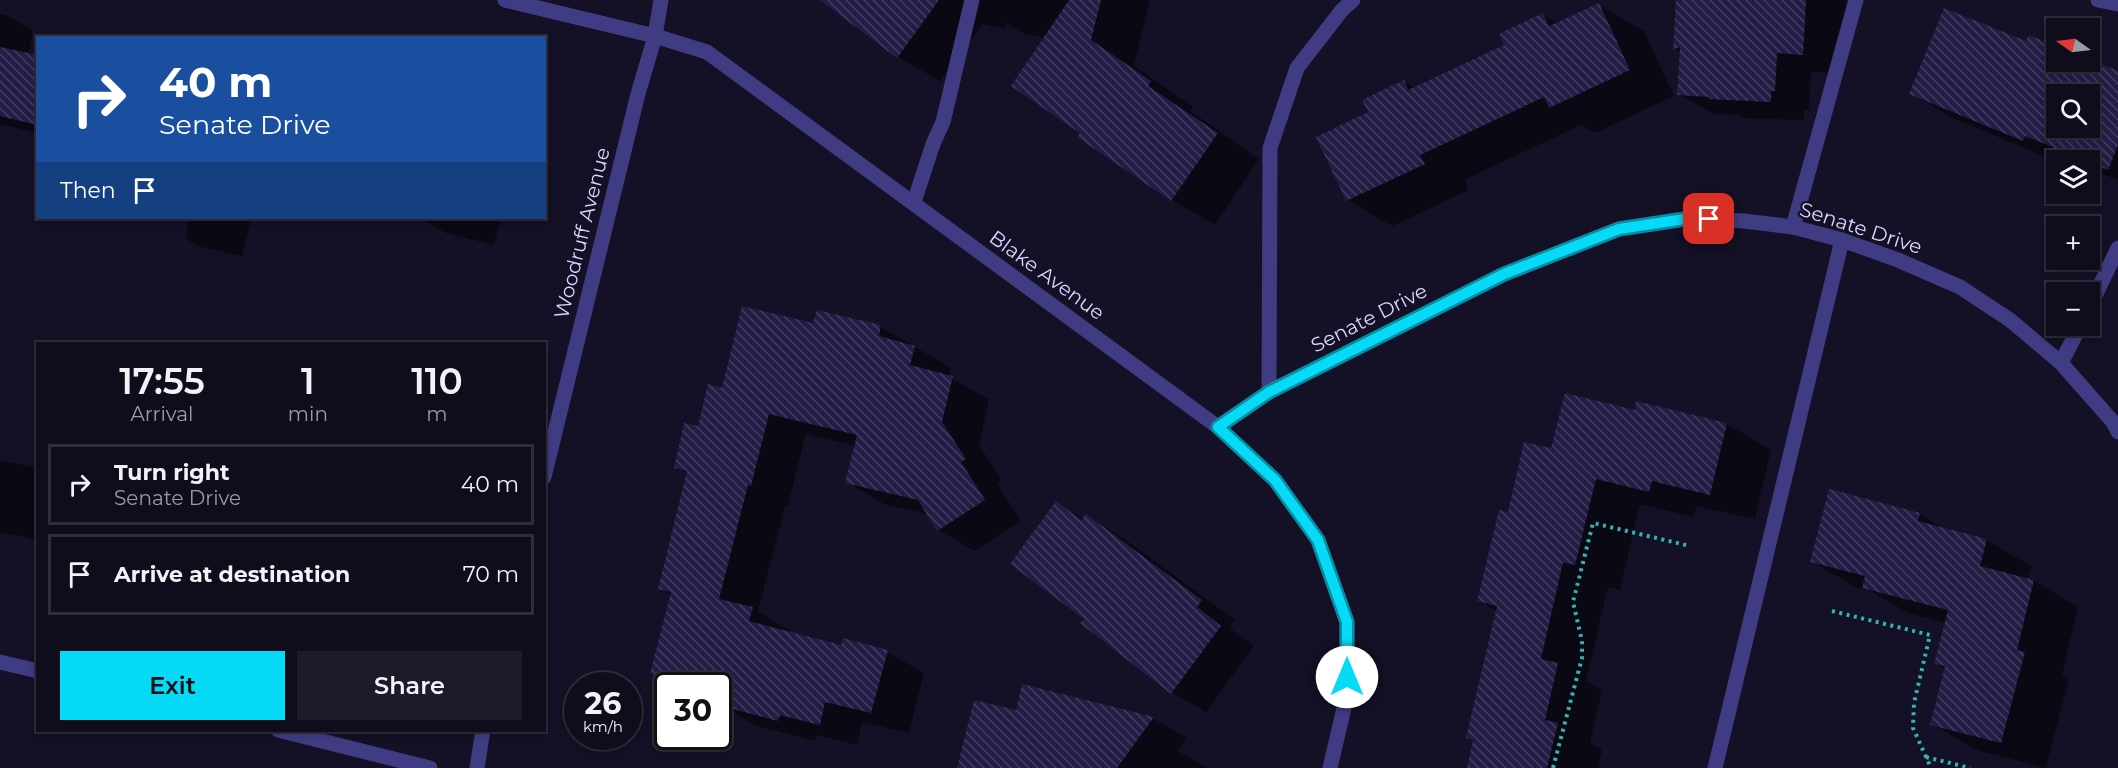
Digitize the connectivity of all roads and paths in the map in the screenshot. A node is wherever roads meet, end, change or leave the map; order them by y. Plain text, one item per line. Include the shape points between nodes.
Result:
1 (505, 0) edge
2 (661, 0) edge
3 (972, 0) edge
4 (1353, 0) edge
5 (1856, 0) edge
6 (2098, 0) edge
7 (2118, 4) edge
8 (655, 36) junction
9 (914, 202) junction
10 (1793, 227) junction
11 (1842, 240) junction
12 (2118, 248) edge
13 (2100, 285) edge
14 (2075, 336) edge
15 (2061, 363) junction
16 (1269, 392) junction
17 (1218, 427) junction
18 (2118, 432) edge
19 (546, 469) edge
20 (1690, 546) dead end
21 (1832, 611) dead end
22 (0, 662) edge
23 (36, 671) edge
24 (286, 732) edge
25 (483, 732) edge
26 (1925, 757) junction
27 (430, 768) edge
28 (477, 768) edge
29 (1330, 768) edge
30 (1553, 768) edge
31 (1715, 768) edge
32 (1931, 768) edge
33 (1970, 768) edge

1 - 8 street, Blake Avenue
2 - 8 street, Woodruff Avenue
3 - 9 street via 943,122
4 - 16 street via 1297,68 1270,148
5 - 10 street
6 - 7 street
8 - 9 street, Blake Avenue via 707,52
8 - 19 street, Woodruff Avenue
9 - 17 street, Blake Avenue
10 - 11 street, Senate Drive
10 - 16 street, Senate Drive via 1691,218 1619,229 1504,274
11 - 15 street, Senate Drive via 1960,287 2010,320
11 - 31 street
12 - 13 street
14 - 15 street
15 - 18 street, Senate Drive
16 - 17 street, Senate Drive
17 - 29 street, Blake Avenue via 1275,480 1318,540 1347,622 1347,695
20 - 30 path via 1593,523 1573,602 1582,641 1581,658
21 - 26 path via 1930,635 1914,703 1913,728
22 - 23 street
24 - 27 street
25 - 28 street
26 - 32 path
26 - 33 path

